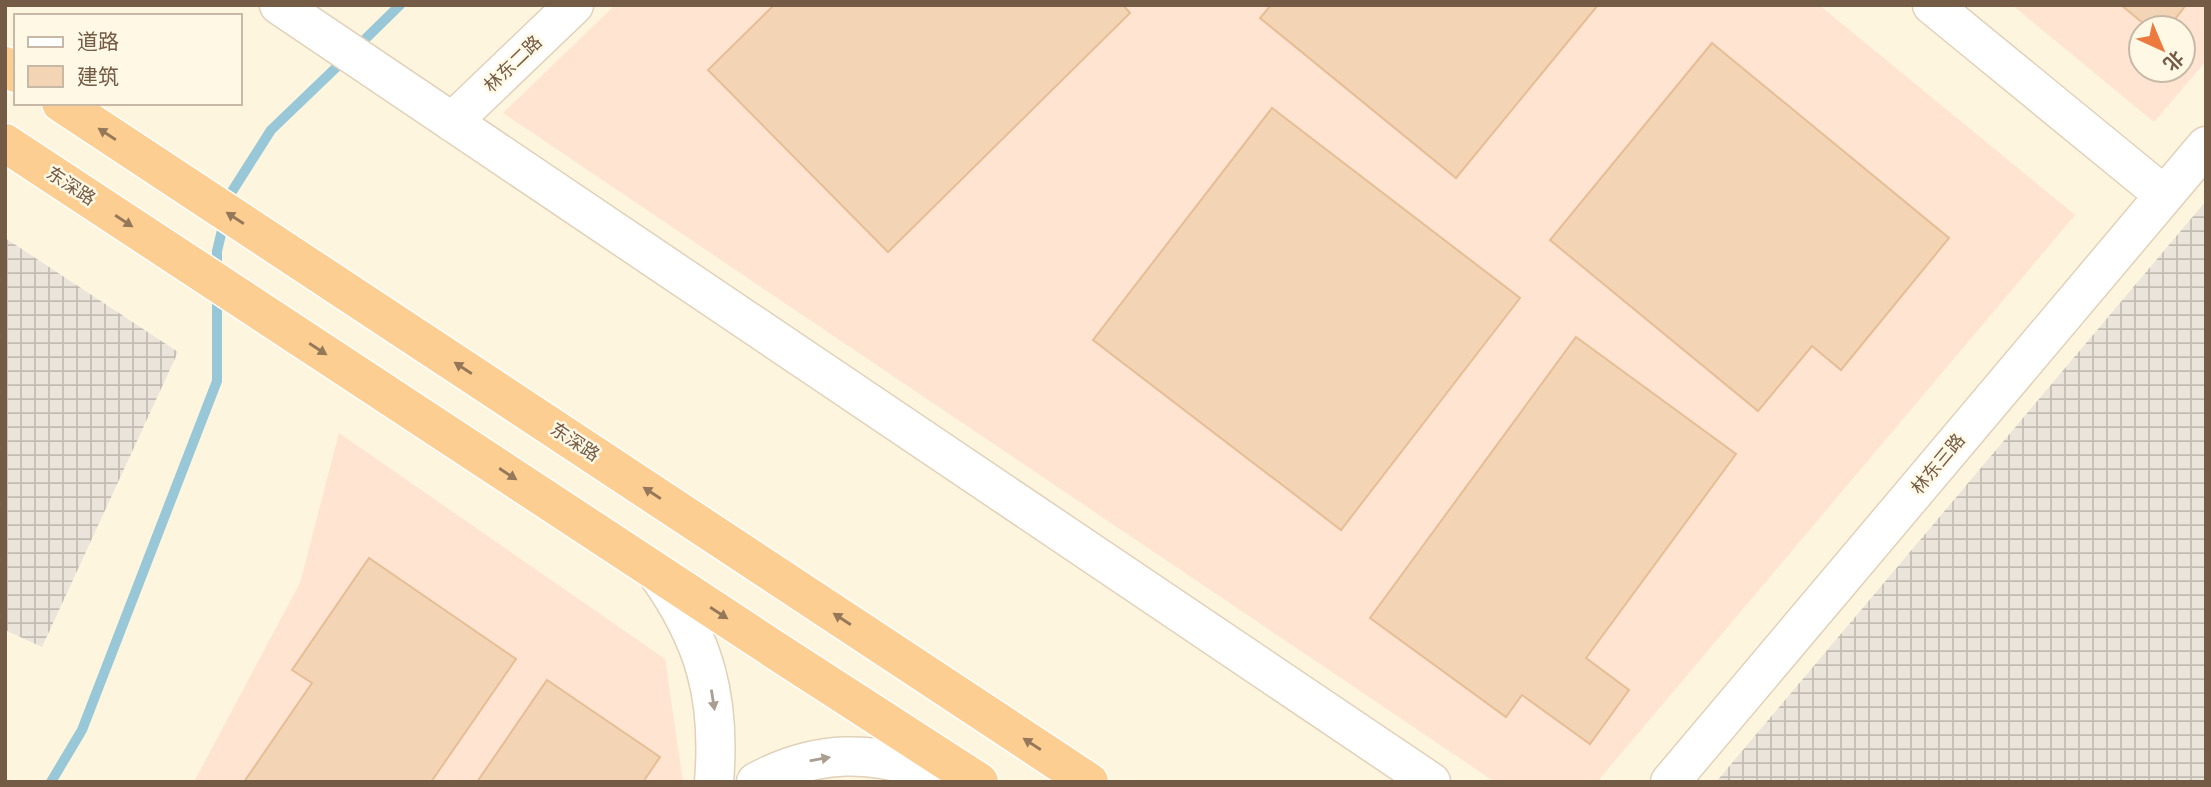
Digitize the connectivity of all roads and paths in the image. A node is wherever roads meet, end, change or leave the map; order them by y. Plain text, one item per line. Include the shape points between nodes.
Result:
1 (279, 5) edge
2 (574, 5) edge
3 (1933, 5) edge
4 (64, 105) edge
5 (452, 122) junction
6 (5, 143) edge
7 (2206, 146) edge
8 (2164, 195) junction
9 (656, 572) junction
10 (772, 648) junction
11 (942, 777) edge
12 (714, 782) edge
13 (756, 782) edge
14 (979, 782) edge
15 (1089, 782) edge
16 (1431, 782) edge
17 (1670, 782) edge

1 - 5 street
2 - 5 street, 林东二路
3 - 8 street
15 -> 4 highway, 东深路
5 - 16 street
6 -> 9 highway, 东深路
7 - 8 street, 林东三路
8 - 17 street, 林东三路
9 -> 10 highway, 东深路
9 -> 12 street via 691,627 703,658 716,722
10 - 11 highway
10 - 14 highway, 东深路
13 -> 11 street via 800,763 855,756 909,763

